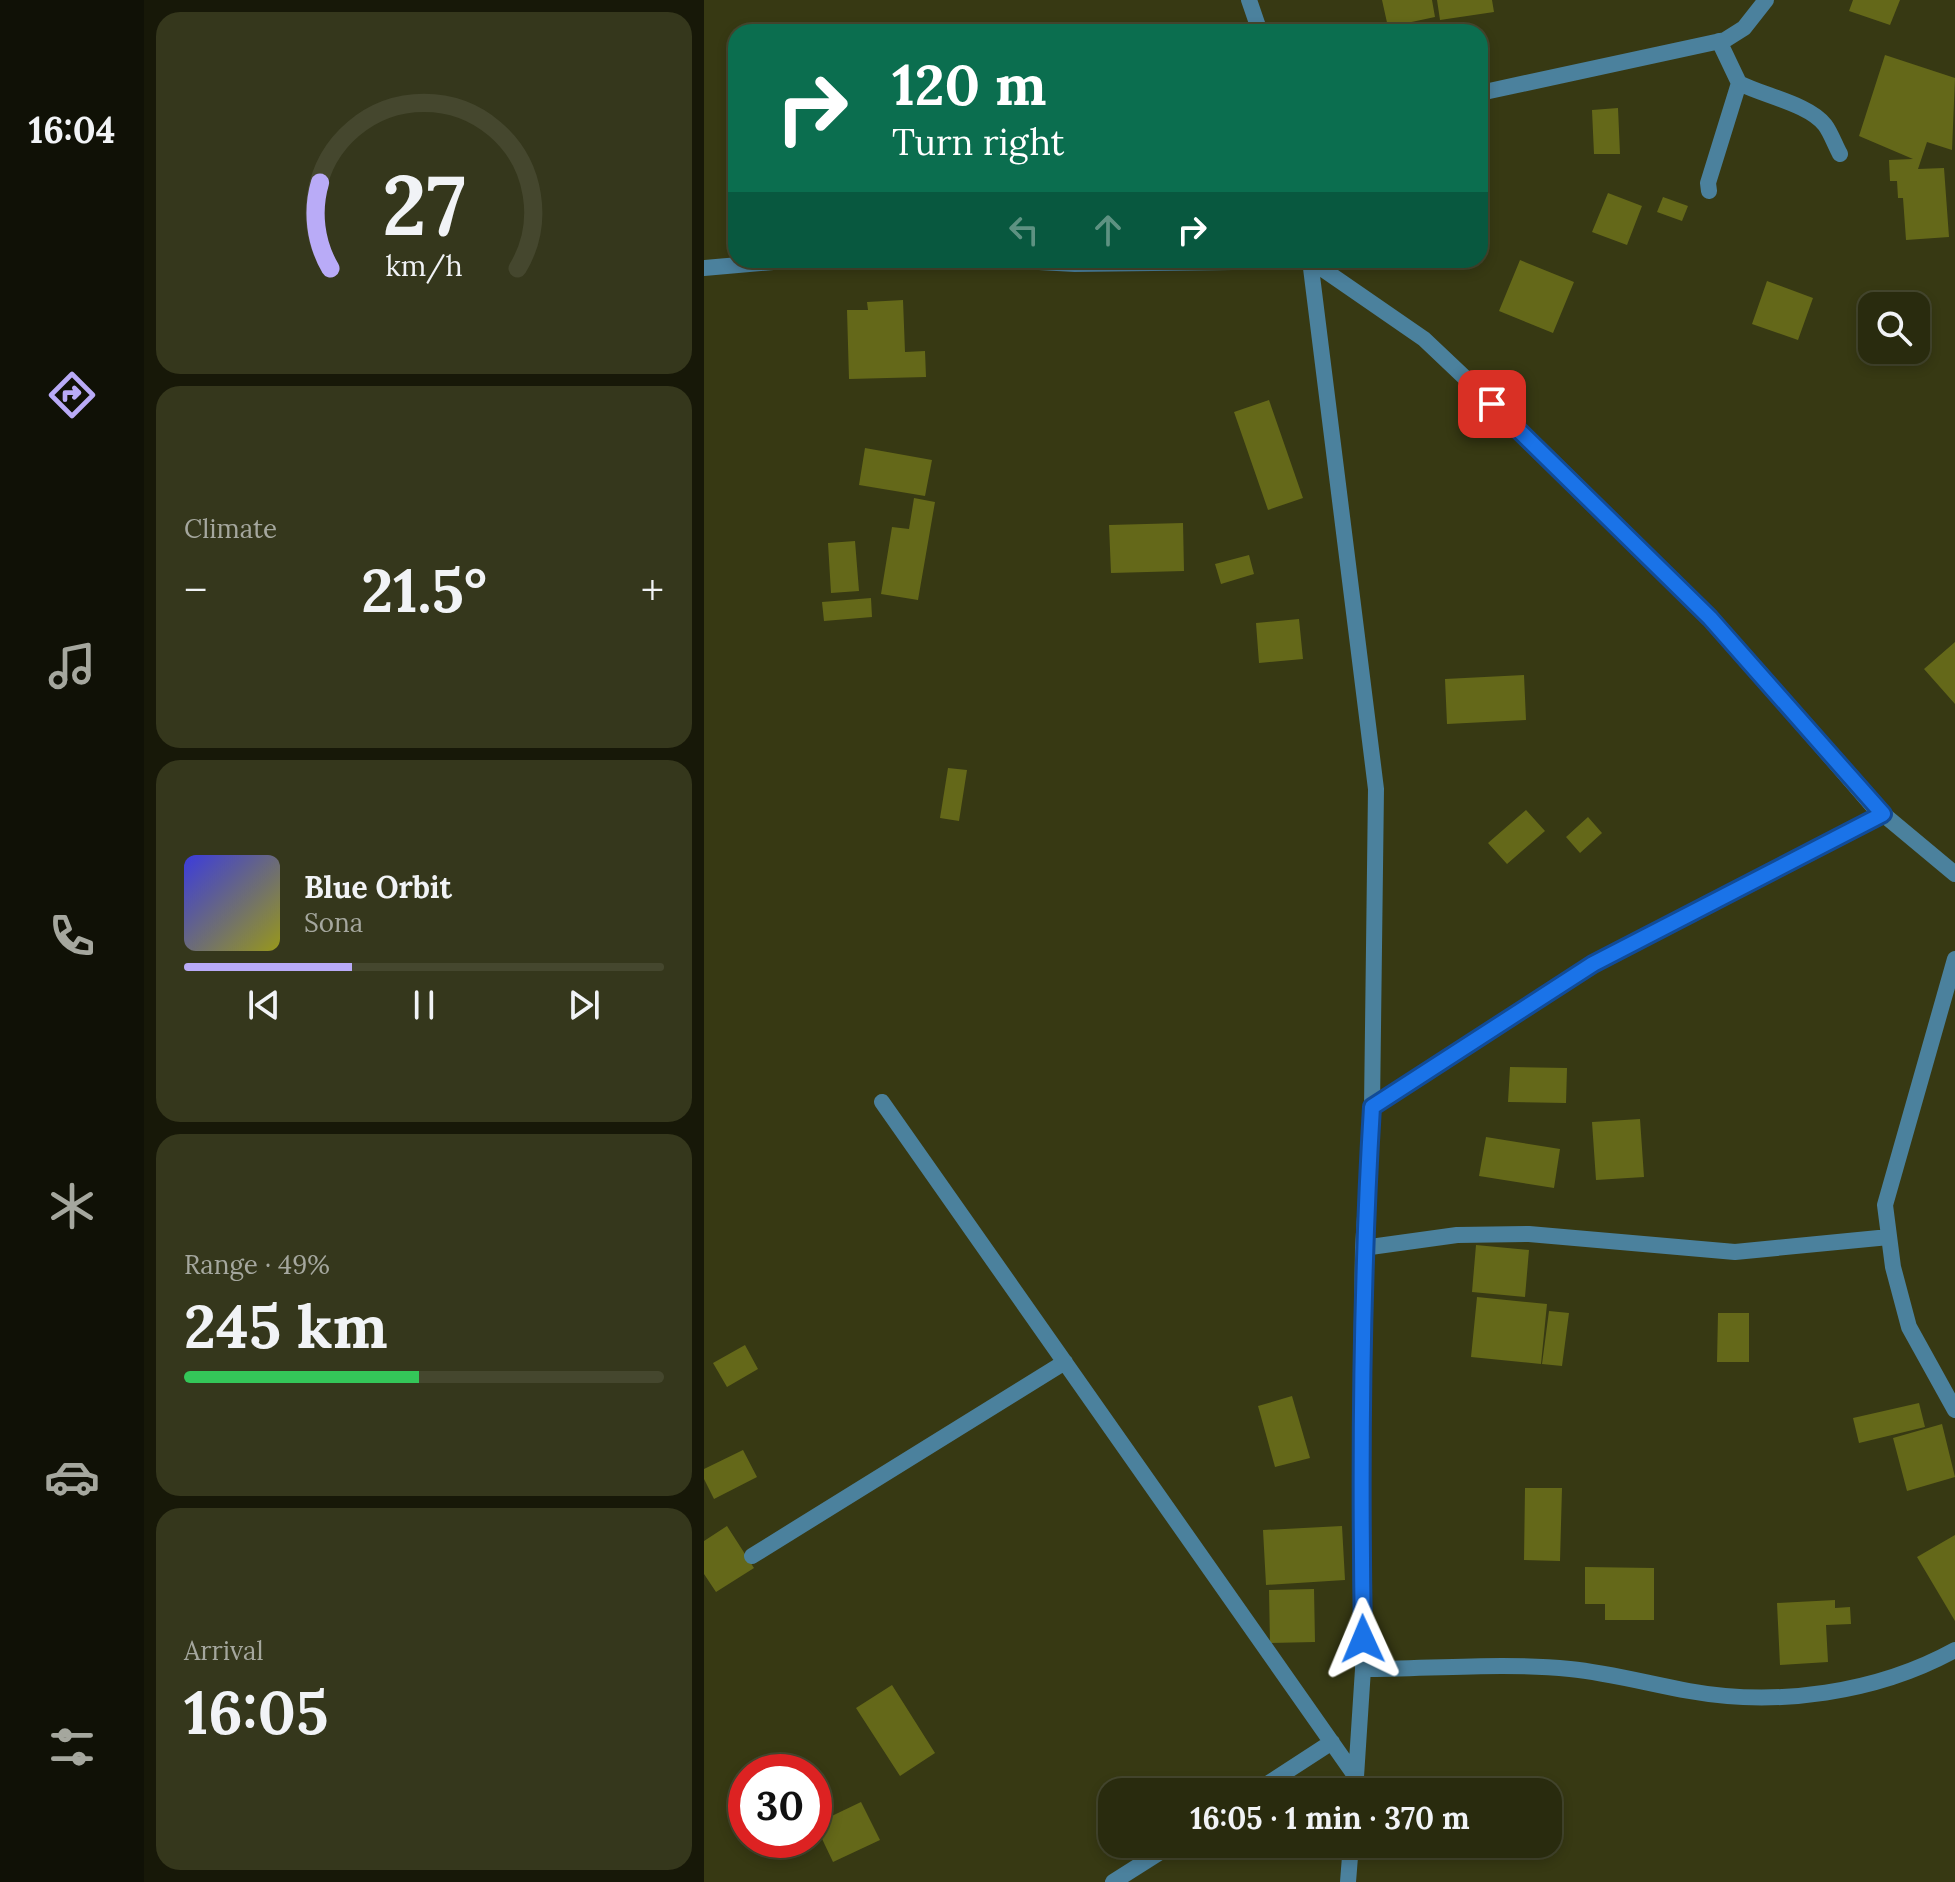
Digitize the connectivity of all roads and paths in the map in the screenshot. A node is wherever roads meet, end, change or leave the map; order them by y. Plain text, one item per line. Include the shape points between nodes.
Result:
1 (1249, 0) edge
2 (1766, 0) edge
3 (1257, 24) edge
4 (1719, 41) junction
5 (1739, 83) junction
6 (1488, 91) edge
7 (1840, 154) dead end
8 (1709, 191) dead end
9 (728, 266) edge
10 (704, 268) edge
11 (1311, 268) edge
12 (1320, 268) edge
13 (1883, 814) junction
14 (1951, 865) edge
15 (1955, 959) edge
16 (882, 1102) dead end
17 (1372, 1107) junction
18 (1889, 1237) junction
19 (1363, 1248) junction
20 (1065, 1362) junction
21 (1955, 1410) edge
22 (752, 1556) dead end
23 (1955, 1650) edge
24 (1363, 1669) junction
25 (1332, 1742) junction
26 (1277, 1778) edge
27 (1353, 1778) edge
28 (1356, 1778) edge
29 (1151, 1858) edge
30 (1350, 1858) edge
31 (1113, 1882) edge
32 (1348, 1882) edge

1 - 3 street
2 - 4 street via 1744,28
4 - 5 street
4 - 6 street
5 - 7 street via 1807,109 1825,125
5 - 8 street
9 - 10 street
11 - 17 street via 1376,789
12 - 13 street via 1424,339 1538,447 1710,618
13 - 14 street
13 - 17 street via 1593,964
15 - 18 street via 1885,1205
16 - 20 street
17 - 19 street
18 - 19 street via 1735,1252 1529,1234 1457,1235
18 - 21 street via 1909,1327
19 - 24 street
20 - 22 street
20 - 25 street
23 - 24 street via 1922,1668 1825,1693 1754,1699 1568,1669
24 - 28 street
25 - 26 street
25 - 27 street
29 - 31 street
30 - 32 street

